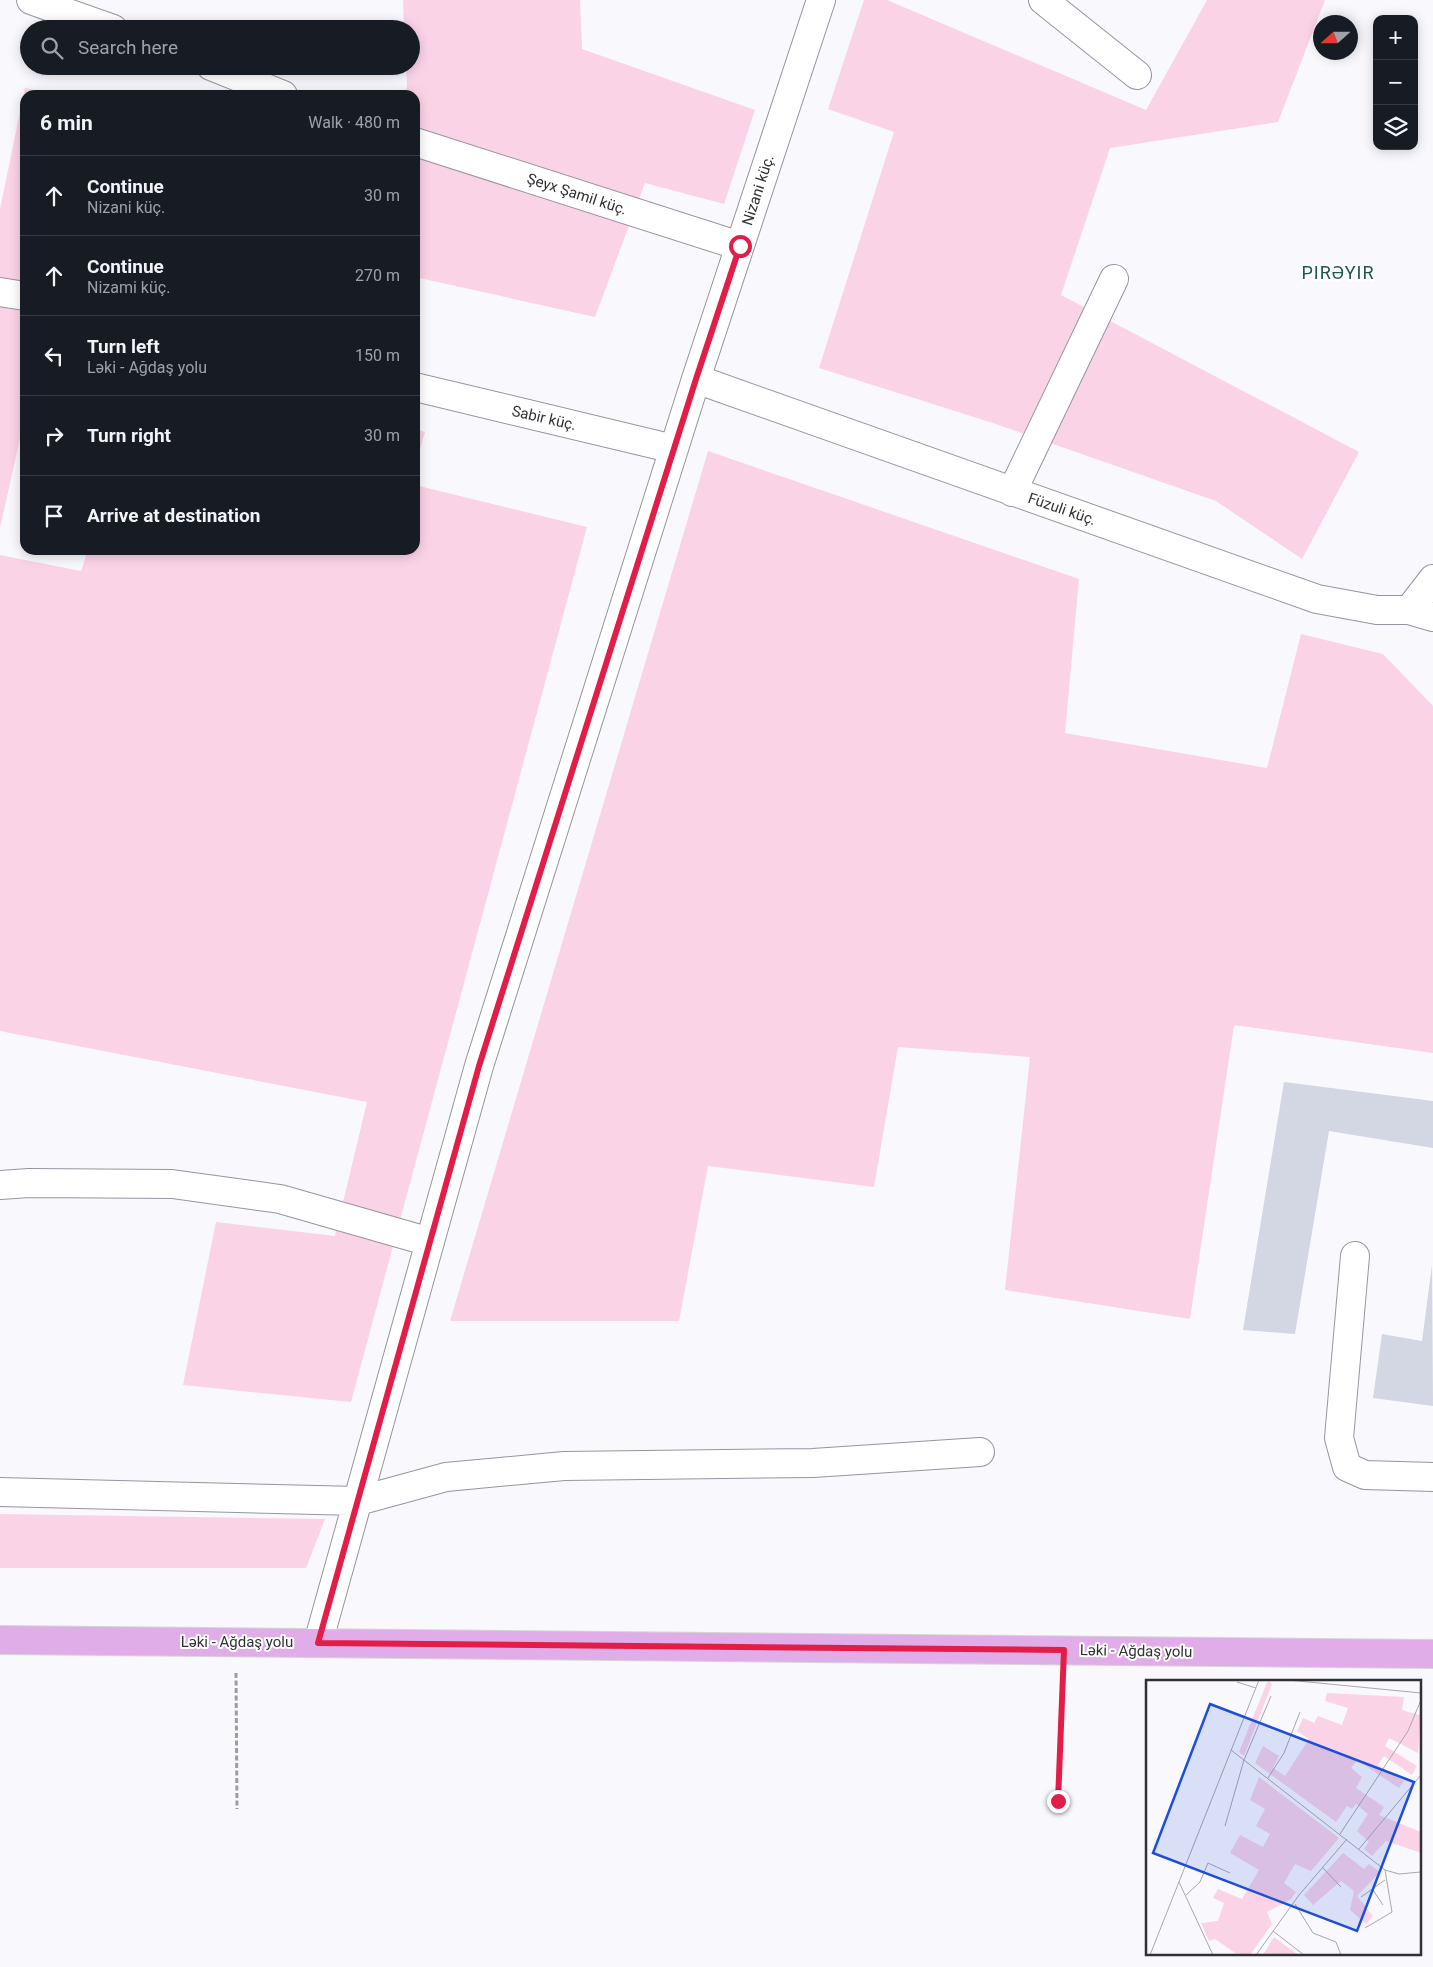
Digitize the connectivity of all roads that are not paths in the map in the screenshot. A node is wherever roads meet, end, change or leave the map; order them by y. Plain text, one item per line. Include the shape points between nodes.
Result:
1 (31, 0) edge
2 (821, 0) edge
3 (1043, 0) edge
4 (88, 20) edge
5 (233, 75) edge
6 (1137, 75) dead end
7 (271, 90) edge
8 (420, 144) edge
9 (740, 246) junction
10 (1114, 279) dead end
11 (0, 292) edge
12 (20, 295) edge
13 (696, 379) junction
14 (420, 389) edge
15 (674, 449) junction
16 (1012, 492) junction
17 (1433, 578) edge
18 (1421, 613) edge
19 (0, 1185) edge
20 (430, 1242) junction
21 (1355, 1256) dead end
22 (980, 1452) dead end
23 (1433, 1478) edge
24 (0, 1492) edge
25 (358, 1501) junction
26 (0, 1640) edge
27 (318, 1643) junction
28 (1433, 1654) edge

1 - 4 street
2 - 9 street, Nizani küç.
3 - 6 street
5 - 7 street
8 - 9 street, Şeyx Şamil küç.
9 - 13 street, Nizani küç.
10 - 16 street
11 - 12 street
13 - 15 street, Nizani küç.
13 - 16 street, Füzuli küç.
14 - 15 street, Sabir küç.
15 - 20 street, Nizani küç. via 479,1066
16 - 18 street, Füzuli küç. via 1317,599 1377,610
17 - 18 street
19 - 20 street via 182,1186 280,1199
20 - 25 street, Nizani küç.
21 - 23 street via 1339,1438 1347,1467 1365,1475
22 - 25 street via 813,1462 564,1466 446,1477
24 - 25 street
25 - 27 street, Nizani küç.
26 - 27 main road, Ləki - Ağdaş yolu
27 - 28 main road, Ləki - Ağdaş yolu

